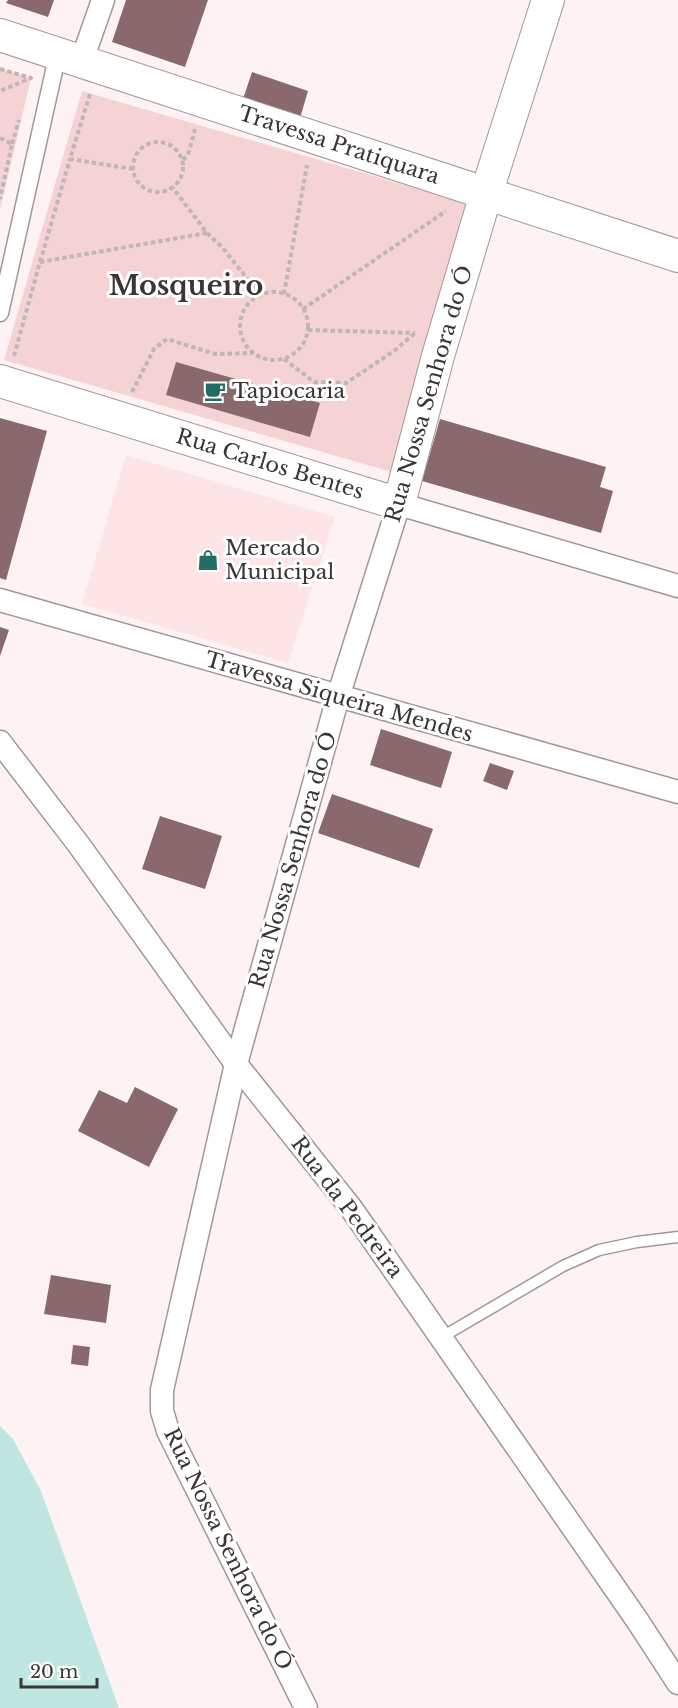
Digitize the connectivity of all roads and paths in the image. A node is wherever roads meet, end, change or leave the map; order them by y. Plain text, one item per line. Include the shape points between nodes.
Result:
1 (103, 0) edge
2 (548, 0) edge
3 (0, 35) edge
4 (70, 57) junction
5 (0, 69) edge
6 (0, 91) edge
7 (101, 97) dead end
8 (185, 125) dead end
9 (195, 129) junction
10 (206, 132) dead end
11 (0, 138) edge
12 (69, 159) junction
13 (183, 160) junction
14 (296, 161) dead end
15 (133, 169) junction
16 (173, 188) junction
17 (486, 194) junction
18 (0, 199) edge
19 (441, 205) dead end
20 (450, 208) junction
21 (447, 219) dead end
22 (207, 233) junction
23 (678, 256) edge
24 (40, 261) junction
25 (284, 294) junction
26 (260, 295) junction
27 (303, 309) junction
28 (0, 313) edge
29 (308, 330) junction
30 (252, 353) junction
31 (24, 359) dead end
32 (284, 359) junction
33 (0, 381) edge
34 (131, 394) dead end
35 (399, 504) junction
36 (678, 586) edge
37 (0, 600) edge
38 (338, 697) junction
39 (0, 742) edge
40 (678, 792) edge
41 (236, 1064) junction
42 (678, 1237) edge
43 (442, 1337) junction
44 (678, 1683) edge
45 (306, 1708) edge

1 - 4 street
2 - 17 main road, Rua Nossa Senhora do Ó
3 - 4 main road, Travessa Pratiquara
4 - 17 main road, Travessa Pratiquara
4 - 28 street
5 - 6 path via 31,78
7 - 12 path via 90,94
8 - 9 path
9 - 10 path
9 - 13 path
11 - 18 path via 12,144
12 - 15 path
12 - 24 path
13 - 15 path via 169,144 148,143 136,154
13 - 16 path via 183,173
14 - 25 path via 308,164
15 - 16 path via 147,189 155,192
16 - 22 path
17 - 23 main road, Travessa Pratiquara
17 - 35 main road, Rua Nossa Senhora do Ó
19 - 20 path
20 - 21 path
20 - 27 path
22 - 24 path
22 - 26 path
24 - 31 path via 13,356
25 - 26 path
25 - 27 path
26 - 30 path via 246,305 241,316 241,335
27 - 29 path
29 - 32 path via 298,351
29 - 32 path via 415,333 346,384 315,382
30 - 32 path via 263,359
30 - 34 path via 215,354 167,339 154,349
33 - 35 main road, Rua Carlos Bentes
35 - 36 street, Rua Carlos Bentes
35 - 38 street, Rua Nossa Senhora do Ó
37 - 38 street, Travessa Siqueira Mendes
38 - 40 street, Travessa Siqueira Mendes
38 - 41 street, Rua Nossa Senhora do Ó
39 - 41 street, Rua da Pedreira
41 - 43 street, Rua da Pedreira via 351,1208
41 - 45 street, Rua Nossa Senhora do Ó via 162,1390 162,1411 168,1431
42 - 43 lane via 599,1250 563,1266
43 - 44 street, Rua da Pedreira

